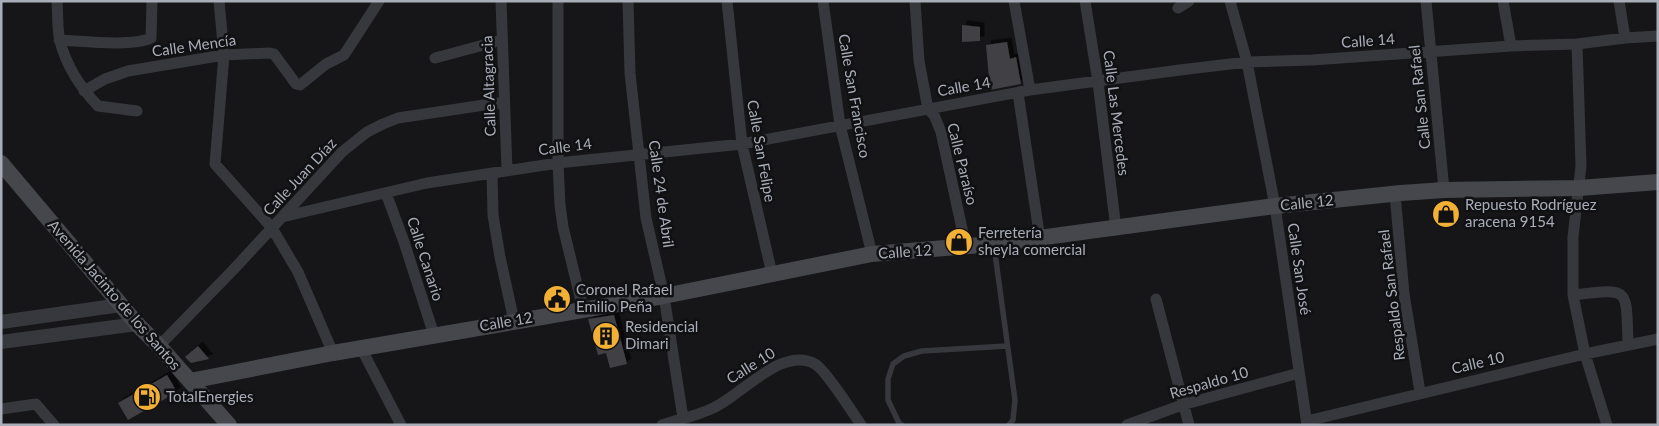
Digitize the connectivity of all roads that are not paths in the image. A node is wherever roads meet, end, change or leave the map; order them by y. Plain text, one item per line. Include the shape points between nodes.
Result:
1 (57, 1) edge
2 (152, 1) edge
3 (219, 1) edge
4 (379, 1) edge
5 (501, 1) edge
6 (558, 1) edge
7 (628, 1) edge
8 (727, 1) edge
9 (824, 1) edge
10 (915, 1) edge
11 (1014, 1) edge
12 (1085, 1) edge
13 (1189, 1) edge
14 (1230, 1) edge
15 (1426, 1) edge
16 (1503, 1) edge
17 (1619, 1) edge
18 (1178, 8) dead end
19 (1658, 36) edge
20 (1625, 38) junction
21 (59, 40) junction
22 (502, 40) junction
23 (1578, 44) junction
24 (1510, 46) junction
25 (1431, 52) junction
26 (224, 55) junction
27 (435, 58) dead end
28 (1247, 62) junction
29 (1098, 82) junction
30 (84, 91) junction
31 (1024, 92) junction
32 (504, 102) junction
33 (928, 109) junction
34 (138, 111) dead end
35 (840, 125) junction
36 (742, 144) junction
37 (640, 154) junction
38 (1, 163) edge
39 (558, 163) junction
40 (507, 170) junction
41 (492, 172) junction
42 (1658, 182) edge
43 (1579, 188) junction
44 (1444, 190) junction
45 (386, 193) junction
46 (1396, 194) junction
47 (1275, 206) junction
48 (282, 217) junction
49 (272, 228) junction
50 (1116, 229) junction
51 (1040, 239) junction
52 (994, 244) junction
53 (966, 247) junction
54 (872, 254) junction
55 (772, 274) junction
56 (1572, 295) junction
57 (664, 296) junction
58 (1156, 299) dead end
59 (122, 305) junction
60 (583, 309) junction
61 (514, 321) junction
62 (1, 322) edge
63 (137, 324) junction
64 (434, 335) junction
65 (1658, 339) edge
66 (1, 342) edge
67 (1628, 344) junction
68 (159, 346) junction
69 (1007, 346) junction
70 (362, 348) junction
71 (333, 353) junction
72 (1585, 354) junction
73 (1299, 373) junction
74 (190, 381) junction
75 (1420, 392) junction
76 (1182, 405) junction
77 (1, 409) edge
78 (683, 418) junction
79 (1307, 423) edge
80 (54, 425) edge
81 (229, 425) edge
82 (401, 425) edge
83 (662, 425) edge
84 (861, 425) edge
85 (902, 425) edge
86 (1009, 425) edge
87 (1127, 425) edge
88 (1188, 425) edge
89 (1607, 425) edge

1 - 21 street
2 - 21 street via 151,38 145,41
3 - 26 street
4 - 26 street, Calle Mencía via 344,55 326,64 300,85 274,54
5 - 22 street, Calle Altagracia
6 - 39 street
7 - 37 street, Calle 24 de Abril via 630,73
8 - 36 street, Calle San Felipe
9 - 35 street, Calle San Francisco
10 - 33 street, Calle Paraíso via 919,61
11 - 31 street
12 - 29 street, Calle Las Mercedes
13 - 18 street
14 - 28 street, Calle San José
15 - 25 street, Calle San Rafael
16 - 24 street
17 - 20 street
19 - 20 street, Calle 14
20 - 23 street, Calle 14
21 - 30 street
22 - 27 street
22 - 32 street, Calle Altagracia
23 - 24 street, Calle 14
23 - 43 street
24 - 25 street, Calle 14
25 - 28 street, Calle 14
25 - 44 street, Calle San Rafael
26 - 30 street, Calle Mencía via 128,71
26 - 49 street via 215,164
28 - 29 street, Calle 14
28 - 47 street, Calle San José
29 - 31 street, Calle 14
29 - 50 street, Calle Las Mercedes
30 - 34 street via 98,106
31 - 33 street, Calle 14
31 - 51 street
32 - 40 street, Calle Altagracia
32 - 48 street, Calle Juan Díaz via 398,118 382,124 342,152
33 - 35 street, Calle 14
33 - 53 street, Calle Paraíso via 941,132
35 - 36 street, Calle 14
35 - 54 street, Calle San Francisco
36 - 37 street, Calle 14
36 - 55 street, Calle San Felipe
37 - 39 street, Calle 14
37 - 57 street, Calle 24 de Abril via 646,218
38 - 59 main road, Avenida Jacinto de los Santos
39 - 40 street, Calle 14
39 - 60 street via 563,227
40 - 41 street, Calle 14
41 - 45 street, Calle 14
41 - 61 street via 493,215
42 - 43 main road, Calle 12
43 - 44 main road, Calle 12
43 - 56 street via 1572,237
44 - 46 main road, Calle 12
45 - 48 street, Calle 14
45 - 64 street, Calle Canario
46 - 47 main road, Calle 12
46 - 75 street, Respaldo San Rafael via 1404,294
47 - 50 main road, Calle 12
47 - 73 street, Calle San José
48 - 49 street, Calle Juan Díaz
49 - 68 street, Calle Juan Díaz
49 - 71 street via 298,272
50 - 51 main road, Calle 12
51 - 52 main road, Calle 12
52 - 53 main road, Calle 12
52 - 69 lane
53 - 54 main road, Calle 12
54 - 55 main road, Calle 12
55 - 57 main road, Calle 12
56 - 67 street via 1608,291 1624,296
56 - 72 street
57 - 60 main road, Calle 12
57 - 78 street, Calle 24 de Abril
58 - 76 street
59 - 62 street
59 - 63 main road, Avenida Jacinto de los Santos
60 - 61 main road, Calle 12
61 - 64 main road, Calle 12
63 - 66 street
63 - 68 main road, Avenida Jacinto de los Santos
64 - 70 main road, Calle 12
65 - 67 street, Calle 10
67 - 72 street, Calle 10
68 - 74 main road, Avenida Jacinto de los Santos
69 - 85 lane via 922,351 904,356 893,364 888,378 888,400
69 - 86 lane via 1015,400 1013,420
70 - 71 main road, Calle 12
70 - 82 street
71 - 74 main road, Calle 12
72 - 75 street, Calle 10
72 - 89 street
73 - 76 street, Respaldo 10
73 - 79 street, Calle San José
74 - 81 main road, Avenida Jacinto de los Santos
75 - 79 street, Calle 10
76 - 87 street, Respaldo 10
76 - 88 street
77 - 80 street via 36,404
78 - 83 street, Calle 10
78 - 84 street, Calle 10 via 717,406 775,366 802,360 816,364

